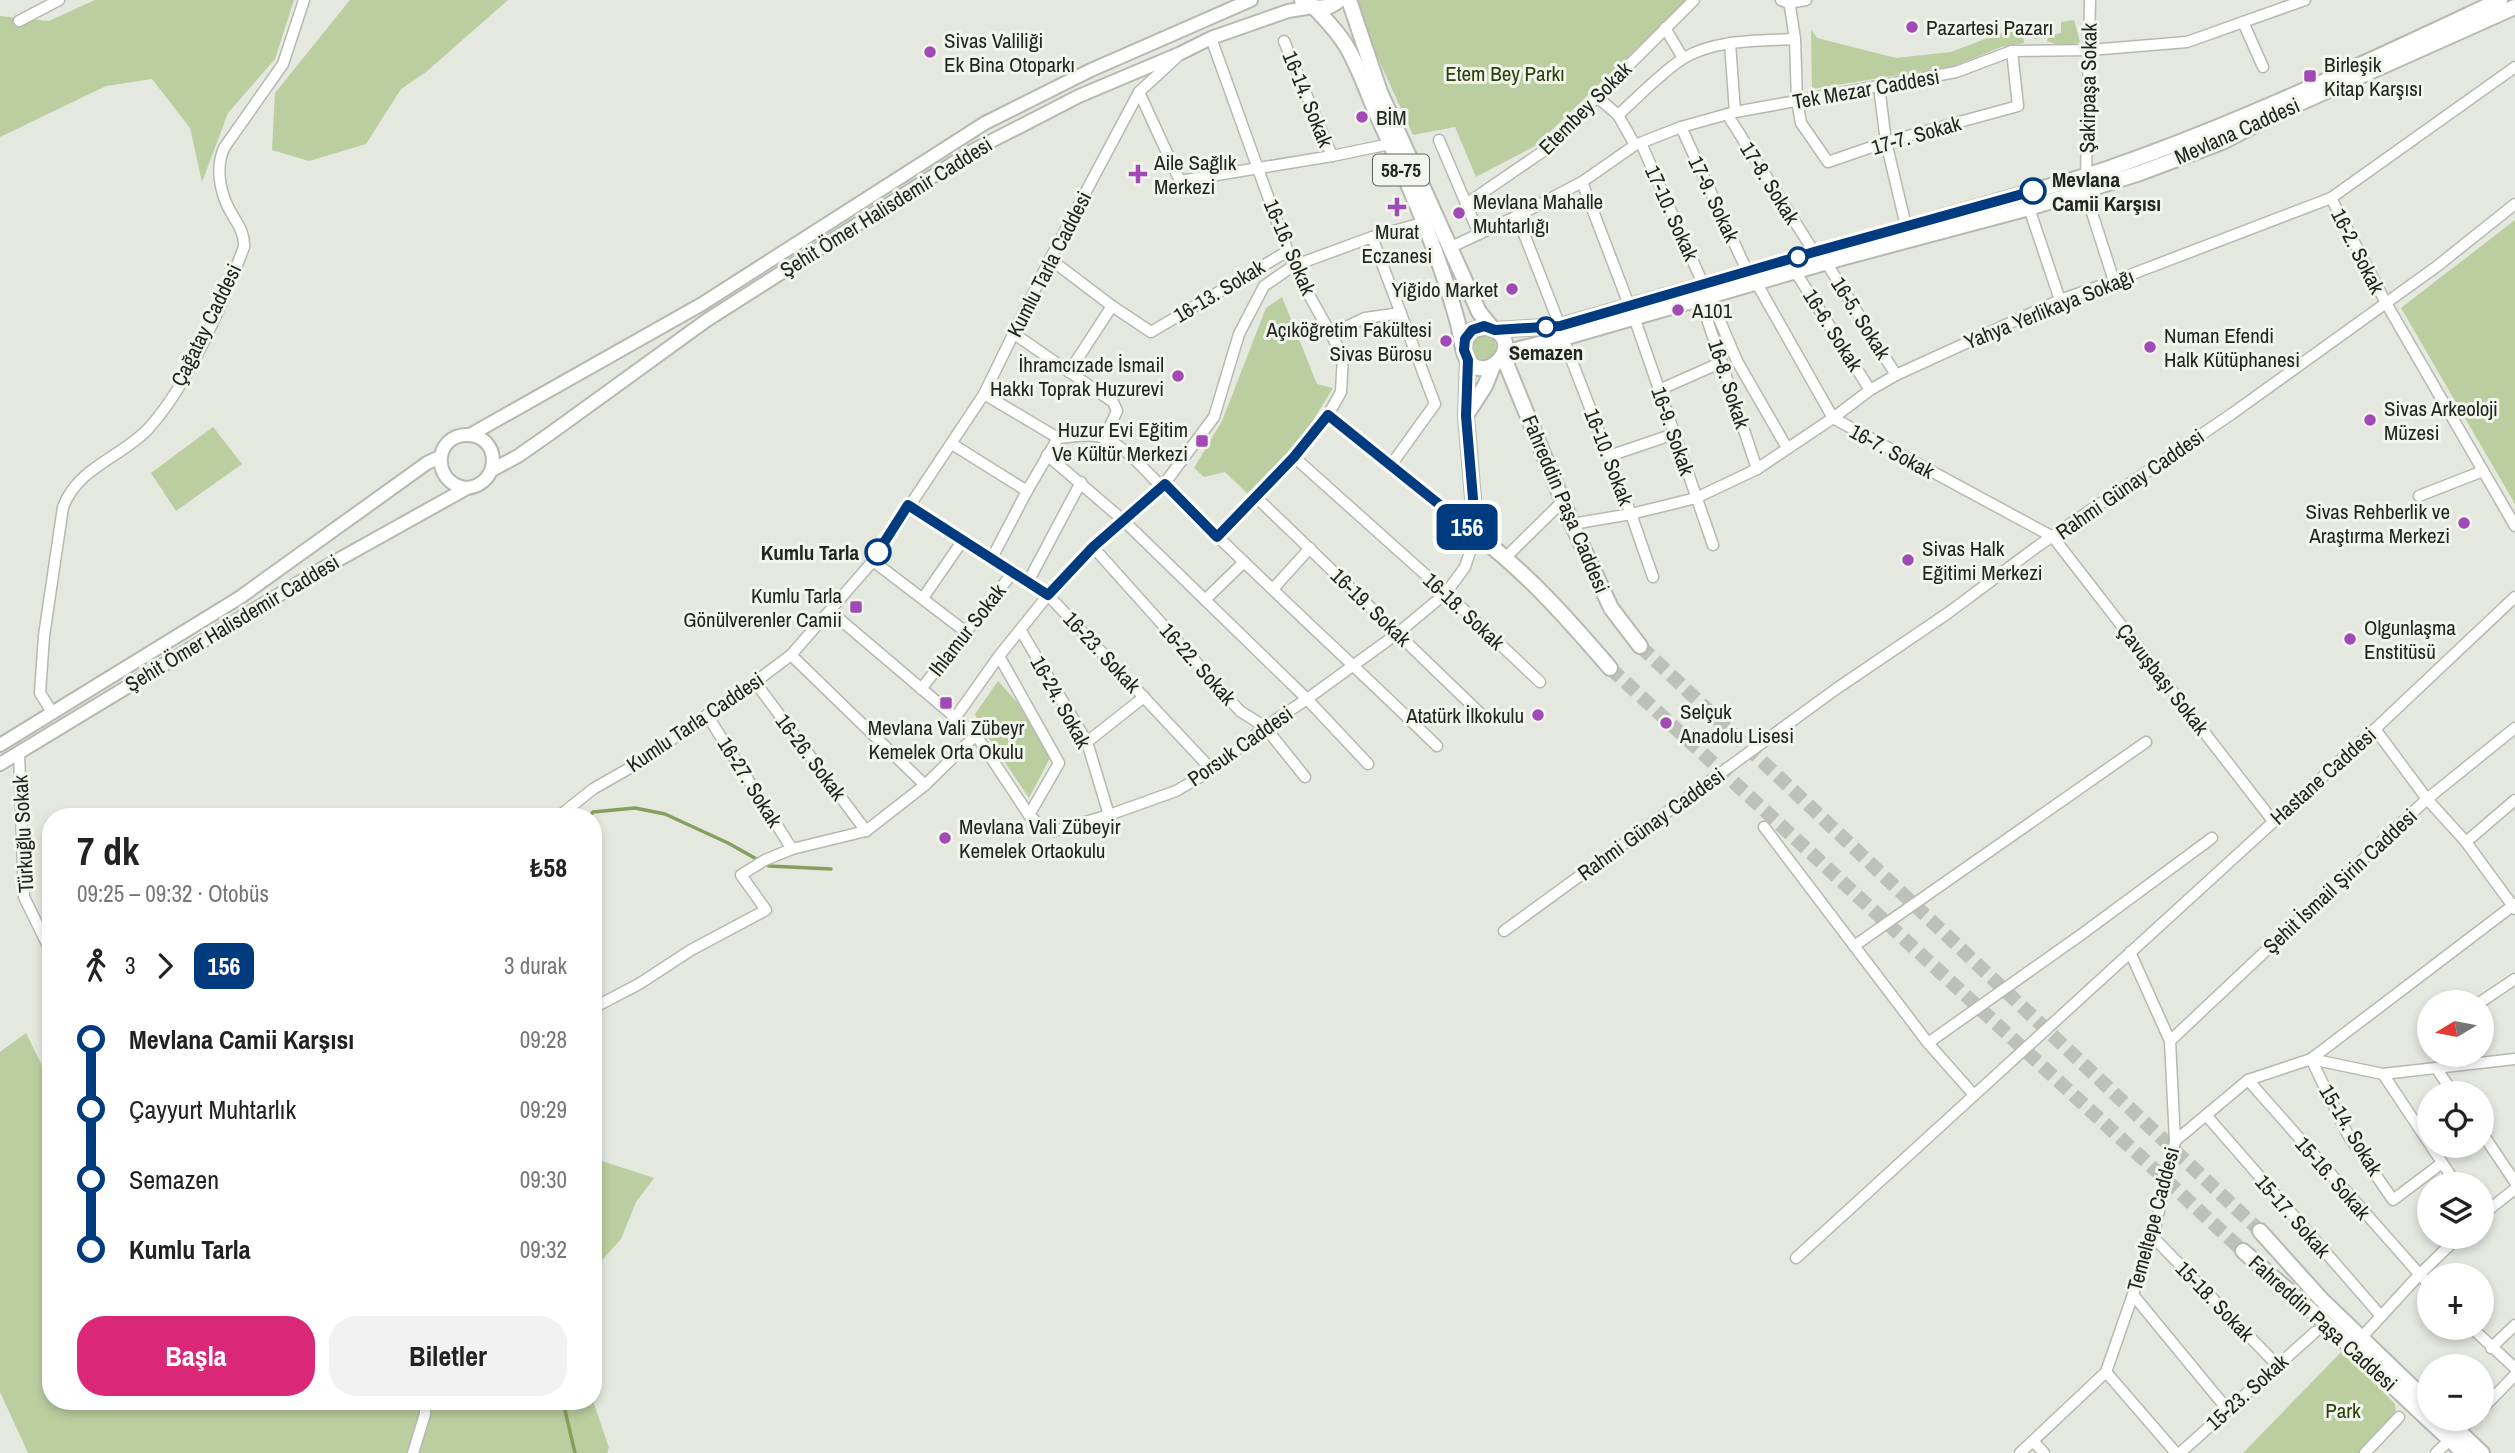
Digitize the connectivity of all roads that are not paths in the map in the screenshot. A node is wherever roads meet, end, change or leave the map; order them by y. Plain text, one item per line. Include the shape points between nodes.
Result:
1 (59, 0) edge
2 (304, 0) edge
3 (1251, 0) edge
4 (1339, 0) edge
5 (1349, 0) edge
6 (1694, 0) edge
7 (1806, 0) edge
8 (2090, 0) edge
9 (2305, 0) edge
10 (2500, 0) edge
11 (1786, 1) edge
12 (1310, 5) edge
13 (2515, 6) edge
14 (19, 21) dead end
15 (2244, 22) junction
16 (1665, 29) junction
17 (1211, 38) junction
18 (1795, 39) junction
19 (1284, 41) dead end
20 (1730, 43) junction
21 (2090, 50) junction
22 (2012, 51) junction
23 (1181, 53) junction
24 (1683, 58) junction
25 (2263, 67) dead end
26 (2515, 67) edge
27 (1879, 86) junction
28 (1139, 92) junction
29 (1596, 96) junction
30 (1797, 101) junction
31 (1731, 113) junction
32 (1618, 115) junction
33 (1681, 127) junction
34 (1439, 140) dead end
35 (1886, 142) junction
36 (1390, 144) junction
37 (1638, 144) junction
38 (1332, 156) junction
39 (1258, 169) junction
40 (1582, 182) junction
41 (2086, 184) junction
42 (2331, 198) junction
43 (1466, 204) junction
44 (2515, 204) edge
45 (2029, 208) junction
46 (1517, 216) junction
47 (1422, 223) junction
48 (1906, 226) junction
49 (1479, 234) junction
50 (1372, 237) junction
51 (1449, 248) junction
52 (1288, 251) junction
53 (1814, 252) junction
54 (1050, 259) junction
55 (1826, 262) junction
56 (1293, 265) junction
57 (1795, 271) junction
58 (1751, 277) junction
59 (2115, 281) junction
60 (1704, 292) junction
61 (2060, 300) junction
62 (2386, 303) junction
63 (1112, 306) junction
64 (1631, 311) junction
65 (1401, 313) junction
66 (1493, 329) junction
67 (1561, 332) junction
68 (1013, 333) junction
69 (1331, 334) junction
70 (1464, 343) junction
71 (1500, 358) junction
72 (1468, 360) junction
73 (1721, 362) junction
74 (1069, 372) junction
75 (1896, 375) junction
76 (1659, 390) junction
77 (1870, 390) junction
78 (984, 394) junction
79 (1328, 415) junction
80 (1466, 416) junction
81 (1833, 418) junction
82 (470, 435) junction
83 (1674, 435) junction
84 (1058, 438) junction
85 (1104, 439) junction
86 (952, 444) junction
87 (1787, 449) junction
88 (1047, 455) junction
89 (1609, 456) junction
90 (440, 457) junction
91 (1294, 457) junction
92 (1391, 465) junction
93 (1757, 469) junction
94 (492, 470) junction
95 (2483, 471) junction
96 (1081, 482) junction
97 (1163, 486) junction
98 (467, 488) junction
99 (1027, 491) junction
100 (1255, 496) junction
101 (2419, 496) dead end
102 (1696, 498) junction
103 (1563, 500) junction
104 (908, 505) junction
105 (1631, 514) junction
106 (1123, 520) junction
107 (1572, 524) junction
108 (2515, 526) edge
109 (1476, 534) junction
110 (1217, 537) junction
111 (2053, 537) junction
112 (963, 540) junction
113 (1713, 545) dead end
114 (1093, 547) junction
115 (1310, 548) junction
116 (1506, 557) junction
117 (992, 558) junction
118 (873, 561) junction
119 (1244, 562) junction
120 (1014, 571) junction
121 (1653, 577) dead end
122 (1029, 580) junction
123 (1273, 589) junction
124 (1446, 593) junction
125 (1048, 595) junction
126 (2515, 597) edge
127 (923, 598) junction
128 (1205, 600) junction
129 (830, 611) junction
130 (1021, 631) junction
131 (966, 632) junction
132 (1398, 632) junction
133 (1640, 646) tunnel mouth
134 (791, 654) junction
135 (999, 656) junction
136 (1354, 665) junction
137 (1610, 668) tunnel mouth
138 (755, 682) junction
139 (1540, 682) dead end
140 (920, 689) junction
141 (1144, 697) junction
142 (1307, 699) junction
143 (52, 712) junction
144 (707, 715) junction
145 (955, 718) junction
146 (1486, 719) dead end
147 (1265, 727) junction
148 (2515, 728) edge
149 (2375, 729) junction
150 (976, 735) junction
151 (2146, 742) dead end
152 (1087, 743) junction
153 (0, 745) edge
154 (1437, 746) dead end
155 (19, 752) junction
156 (0, 764) edge
157 (1368, 764) dead end
158 (1212, 770) junction
159 (1305, 777) dead end
160 (925, 785) junction
161 (2427, 799) junction
162 (2515, 800) edge
163 (569, 808) edge
164 (1029, 815) junction
165 (1109, 815) junction
166 (2273, 821) junction
167 (1764, 827) dead end
168 (866, 831) junction
169 (2212, 838) dead end
170 (2466, 842) junction
171 (792, 849) junction
172 (2514, 906) edge
173 (1504, 931) dead end
174 (42, 934) edge
175 (1854, 946) junction
176 (2130, 952) junction
177 (2515, 979) edge
178 (2494, 993) edge
179 (602, 1003) edge
180 (2170, 1041) junction
181 (1928, 1042) junction
182 (2311, 1059) junction
183 (2515, 1059) edge
184 (2494, 1061) edge
185 (2436, 1068) joint
186 (2383, 1074) junction
187 (2248, 1080) junction
188 (2445, 1081) edge
189 (1974, 1095) junction
190 (2206, 1115) junction
191 (2417, 1125) edge
192 (2175, 1141) junction
193 (2494, 1151) edge
194 (2439, 1158) edge
195 (2442, 1163) junction
196 (2448, 1172) edge
197 (2515, 1182) edge
198 (2515, 1189) edge
199 (2494, 1206) edge
200 (2260, 1231) tunnel mouth
201 (2153, 1237) junction
202 (2446, 1249) edge
203 (2244, 1251) tunnel mouth
204 (1796, 1258) dead end
205 (2431, 1263) edge
206 (2417, 1273) edge
207 (2417, 1277) edge
208 (2134, 1296) junction
209 (2381, 1316) junction
210 (2515, 1325) edge
211 (2315, 1332) dead end
212 (2361, 1338) junction
213 (2483, 1340) edge
214 (2491, 1348) junction
215 (2277, 1365) junction
216 (2515, 1368) edge
217 (2106, 1372) junction
218 (2515, 1375) edge
219 (2417, 1392) edge
220 (2494, 1397) edge
221 (2227, 1409) junction
222 (425, 1410) edge
223 (2399, 1418) dead end
224 (2452, 1431) edge
225 (2459, 1431) edge
226 (2454, 1436) junction
227 (2033, 1441) junction
228 (413, 1453) edge
229 (2020, 1453) edge
230 (2044, 1453) edge
231 (2178, 1453) edge
232 (2365, 1453) edge
233 (2436, 1453) edge
234 (2464, 1453) edge
235 (2482, 1453) edge

1 - 14 street
2 - 143 street, Çağatay Caddesi via 283,64 223,148 218,162 226,204 244,236 243,247 194,359 148,428 88,472 69,491 63,507 40,693
3 - 82 main road, Şehit Ömer Halisdemir Caddesi via 1091,70 985,123 702,304
4 - 12 main road via 1331,6
5 - 51 main road, 58-75 via 1381,92
6 - 16 street, Etembey Sokak
7 - 11 street
8 - 21 street, Şakirpaşa Sokak
9 - 15 street, Tek Mezar Caddesi
10 - 41 main road, Mevlana Caddesi
11 - 18 street
12 - 17 main road, Şehit Ömer Halisdemir Caddesi
12 - 36 main road, 58-75 via 1345,44
13 - 41 main road, Mevlana Caddesi via 2222,142
15 - 21 street, Tek Mezar Caddesi via 2187,42
15 - 25 street
16 - 24 street
16 - 29 street, Etembey Sokak
17 - 23 main road, Şehit Ömer Halisdemir Caddesi
17 - 39 street, 16-16. Sokak
18 - 20 street
18 - 30 street
19 - 38 street, 16-14. Sokak
20 - 24 street
20 - 31 street
21 - 22 street, Tek Mezar Caddesi
21 - 41 street, Şakirpaşa Sokak
22 - 27 street, Tek Mezar Caddesi via 1956,72
22 - 35 street, 17-7. Sokak via 2018,106
23 - 28 street, Kumlu Tarla Caddesi
23 - 94 main road, Şehit Ömer Halisdemir Caddesi via 1079,96 974,150 707,320
24 - 32 street
26 - 42 street, Yahya Yerlikaya Sokağı
27 - 30 street, Tek Mezar Caddesi
27 - 35 street
28 - 39 street via 1180,181
28 - 54 street, Kumlu Tarla Caddesi
29 - 32 street, 17-10. Sokak
29 - 43 street, Etembey Sokak via 1542,152
30 - 31 street, Tek Mezar Caddesi
30 - 35 street, 17-7. Sokak via 1801,123 1828,162
31 - 33 street, Tek Mezar Caddesi
31 - 53 street, 17-8. Sokak
32 - 37 street, 17-10. Sokak
33 - 37 street, Tek Mezar Caddesi
33 - 58 street, 17-9. Sokak
34 - 43 street
35 - 48 street
36 - 38 street
36 - 47 main road, 58-75
37 - 40 street, Tek Mezar Caddesi
37 - 60 street, 17-10. Sokak
38 - 39 street
39 - 52 street, 16-16. Sokak
40 - 46 street, Tek Mezar Caddesi
40 - 64 street, 16-9. Sokak
41 - 45 main road, Mevlana Caddesi
41 - 48 main road, Mevlana Caddesi
41 - 59 street
42 - 59 street, Yahya Yerlikaya Sokağı
42 - 62 street, 16-2. Sokak
43 - 49 street
44 - 62 street, Rahmi Günay Caddesi
45 - 55 main road, Mevlana Caddesi
45 - 61 street
46 - 49 street, Tek Mezar Caddesi
46 - 67 street, 16-10. Sokak
47 - 50 street
47 - 70 main road, 58-75 via 1449,289
48 - 53 main road, Mevlana Caddesi
49 - 51 street, Tek Mezar Caddesi
50 - 56 street
50 - 65 street
51 - 66 main road, 58-75 via 1479,312
52 - 56 street, 16-16. Sokak
52 - 63 street, 16-13. Sokak via 1151,332
53 - 58 main road, Mevlana Caddesi
54 - 63 street
54 - 68 street, Kumlu Tarla Caddesi
55 - 57 main road, Mevlana Caddesi
55 - 75 street, 16-5. Sokak
56 - 69 street, 16-16. Sokak
56 - 97 street via 1264,286 1239,334 1214,417
57 - 58 main road, Mevlana Caddesi
57 - 77 street, 16-6. Sokak
58 - 60 main road, Mevlana Caddesi
58 - 81 street, 16-7. Sokak
59 - 61 street, Yahya Yerlikaya Sokağı
60 - 64 main road, Mevlana Caddesi
60 - 73 street, 16-8. Sokak
60 - 87 street, 16-8. Sokak
61 - 75 street, Yahya Yerlikaya Sokağı
62 - 95 street, 16-2. Sokak
62 - 111 street, Rahmi Günay Caddesi
63 - 74 street
64 - 67 main road, Mevlana Caddesi
64 - 76 street, 16-9. Sokak
65 - 69 street via 1365,318
65 - 92 street via 1434,404
66 - 67 main road, Mevlana Caddesi
66 - 70 main road via 1472,330
66 - 71 main road via 1504,341
67 - 71 main road, Mevlana Caddesi
67 - 89 street, 16-10. Sokak
68 - 74 street
68 - 78 street, Kumlu Tarla Caddesi
69 - 79 street, 16-16. Sokak via 1343,356 1341,392
70 - 72 main road
71 - 72 main road via 1479,367
71 - 80 main road
71 - 103 main road, Fahreddin Paşa Caddesi
72 - 80 main road, Porsuk Caddesi
73 - 76 street
73 - 93 street, 16-8. Sokak
74 - 85 street via 1113,402 1117,411
75 - 77 street, Yahya Yerlikaya Sokağı
76 - 83 street, 16-9. Sokak
77 - 81 street, Yahya Yerlikaya Sokağı
78 - 84 street
78 - 86 street, Kumlu Tarla Caddesi
79 - 91 street, 16-16. Sokak
79 - 92 street
80 - 109 main road, Porsuk Caddesi
81 - 87 street, Yahya Yerlikaya Sokağı
81 - 111 street, 16-7. Sokak
82 - 90 main road via 451,440
82 - 94 main road via 489,447
83 - 89 street
83 - 102 street, 16-9. Sokak
84 - 85 street
84 - 88 street
85 - 97 street
86 - 99 street
86 - 104 street, Kumlu Tarla Caddesi
87 - 93 street, Yahya Yerlikaya Sokağı
88 - 96 street
88 - 99 street
89 - 105 street, 16-10. Sokak
90 - 98 main road via 448,481
90 - 143 main road, Şehit Ömer Halisdemir Caddesi via 328,531 239,598
91 - 100 street, 16-16. Sokak
91 - 124 street, 16-18. Sokak
92 - 109 street
93 - 102 street, Yahya Yerlikaya Sokağı
94 - 98 main road via 481,484
95 - 101 street
95 - 108 street, 16-2. Sokak
96 - 106 street
96 - 122 street
97 - 106 street
97 - 110 street
98 - 155 main road, Şehit Ömer Halisdemir Caddesi via 320,569
99 - 117 street
100 - 110 street, 16-16. Sokak
100 - 115 street, 16-19. Sokak
102 - 105 street, Yahya Yerlikaya Sokağı
102 - 113 street, 16-9. Sokak
103 - 107 main road, Fahreddin Paşa Caddesi
103 - 116 street
104 - 112 street, 16-23. Sokak
104 - 118 street, Kumlu Tarla Caddesi
105 - 107 street, Yahya Yerlikaya Sokağı
105 - 121 street, 16-10. Sokak
106 - 114 street
106 - 128 street
107 - 133 main road, Fahreddin Paşa Caddesi via 1611,608
109 - 116 main road
109 - 124 street, Porsuk Caddesi via 1465,567
110 - 119 street
111 - 166 street, Çavuşbaşı Sokak
111 - 173 street, Rahmi Günay Caddesi
112 - 117 street, 16-23. Sokak
112 - 127 street
114 - 125 street
114 - 147 street, 16-22. Sokak via 1240,712
115 - 123 street
115 - 132 street, 16-19. Sokak
116 - 137 main road via 1559,608
117 - 120 street, 16-23. Sokak
118 - 127 street
118 - 129 street, Kumlu Tarla Caddesi
119 - 123 street
119 - 128 street
120 - 122 street, 16-23. Sokak
120 - 131 street, Ihlamur Sokak
122 - 125 street, 16-23. Sokak
123 - 136 street
124 - 132 street, Porsuk Caddesi
124 - 139 street, 16-18. Sokak
125 - 130 street
125 - 141 street, 16-23. Sokak
126 - 149 street, Hastane Caddesi
127 - 131 street
128 - 142 street
129 - 134 street, Kumlu Tarla Caddesi
129 - 140 street, Porsuk Caddesi
130 - 135 street
130 - 152 street, 16-24. Sokak
131 - 140 street, Ihlamur Sokak
132 - 136 street, Porsuk Caddesi
132 - 146 street, 16-19. Sokak
134 - 138 street, Kumlu Tarla Caddesi
134 - 160 street
135 - 145 street
135 - 164 street via 1059,764
136 - 142 street, Porsuk Caddesi
136 - 154 street
138 - 144 street, Kumlu Tarla Caddesi
138 - 168 street, 16-26. Sokak
140 - 145 street, Porsuk Caddesi
141 - 152 street
141 - 158 street, 16-23. Sokak
142 - 147 street, Porsuk Caddesi
142 - 157 street
143 - 153 main road, Şehit Ömer Halisdemir Caddesi
144 - 163 street, Kumlu Tarla Caddesi
144 - 171 street, 16-27. Sokak
145 - 150 street, Porsuk Caddesi
147 - 158 street, Porsuk Caddesi
147 - 159 street, 16-22. Sokak
148 - 161 street, Şehit İsmail Şirin Caddesi
149 - 161 street
149 - 166 street, Hastane Caddesi
150 - 160 street
150 - 164 street, Porsuk Caddesi
151 - 175 street
152 - 165 street, 16-24. Sokak
155 - 156 main road, Şehit Ömer Halisdemir Caddesi
155 - 174 street, Türkuğlu Sokak via 24,897
158 - 165 street, Porsuk Caddesi via 1176,790
160 - 168 street
161 - 170 street
161 - 180 street, Şehit İsmail Şirin Caddesi
162 - 170 street
164 - 165 street, Porsuk Caddesi via 1044,829 1055,831
166 - 176 street, Hastane Caddesi
167 - 175 street
168 - 171 street
169 - 181 street
170 - 172 street
171 - 179 street via 741,875 766,910
172 - 182 street
175 - 181 street
176 - 180 street, Temeltepe Caddesi
176 - 189 street, Hastane Caddesi
177 - 178 street
180 - 192 street, Temeltepe Caddesi
181 - 189 street
182 - 186 street
182 - 187 street
182 - 195 street, 15-14. Sokak via 2348,1135 2393,1200
183 - 184 street
185 - 186 street
185 - 188 street
186 - 191 street
187 - 190 street
187 - 206 street, 15-16. Sokak
189 - 204 street, Hastane Caddesi
190 - 192 street
190 - 209 street, 15-17. Sokak
192 - 201 street, Temeltepe Caddesi
193 - 197 street
194 - 195 street
195 - 196 street
198 - 199 street
200 - 212 main road, Fahreddin Paşa Caddesi
201 - 208 street, Temeltepe Caddesi
201 - 215 street, 15-18. Sokak
202 - 205 street
203 - 226 main road, Fahreddin Paşa Caddesi
207 - 209 street
208 - 217 street, Temeltepe Caddesi
208 - 221 street
209 - 212 street
210 - 214 street
211 - 215 street, 15-23. Sokak
212 - 219 main road, Fahreddin Paşa Caddesi
213 - 214 street
214 - 216 street
215 - 221 street, 15-23. Sokak
217 - 227 street, Temeltepe Caddesi
217 - 231 street
218 - 220 street
221 - 231 street, 15-23. Sokak
222 - 228 street
223 - 232 street
224 - 226 main road, Fahreddin Paşa Caddesi
225 - 226 street
226 - 233 street
226 - 234 main road, Fahreddin Paşa Caddesi
226 - 235 main road, Fahreddin Paşa Caddesi
227 - 229 street, Temeltepe Caddesi
227 - 230 street

